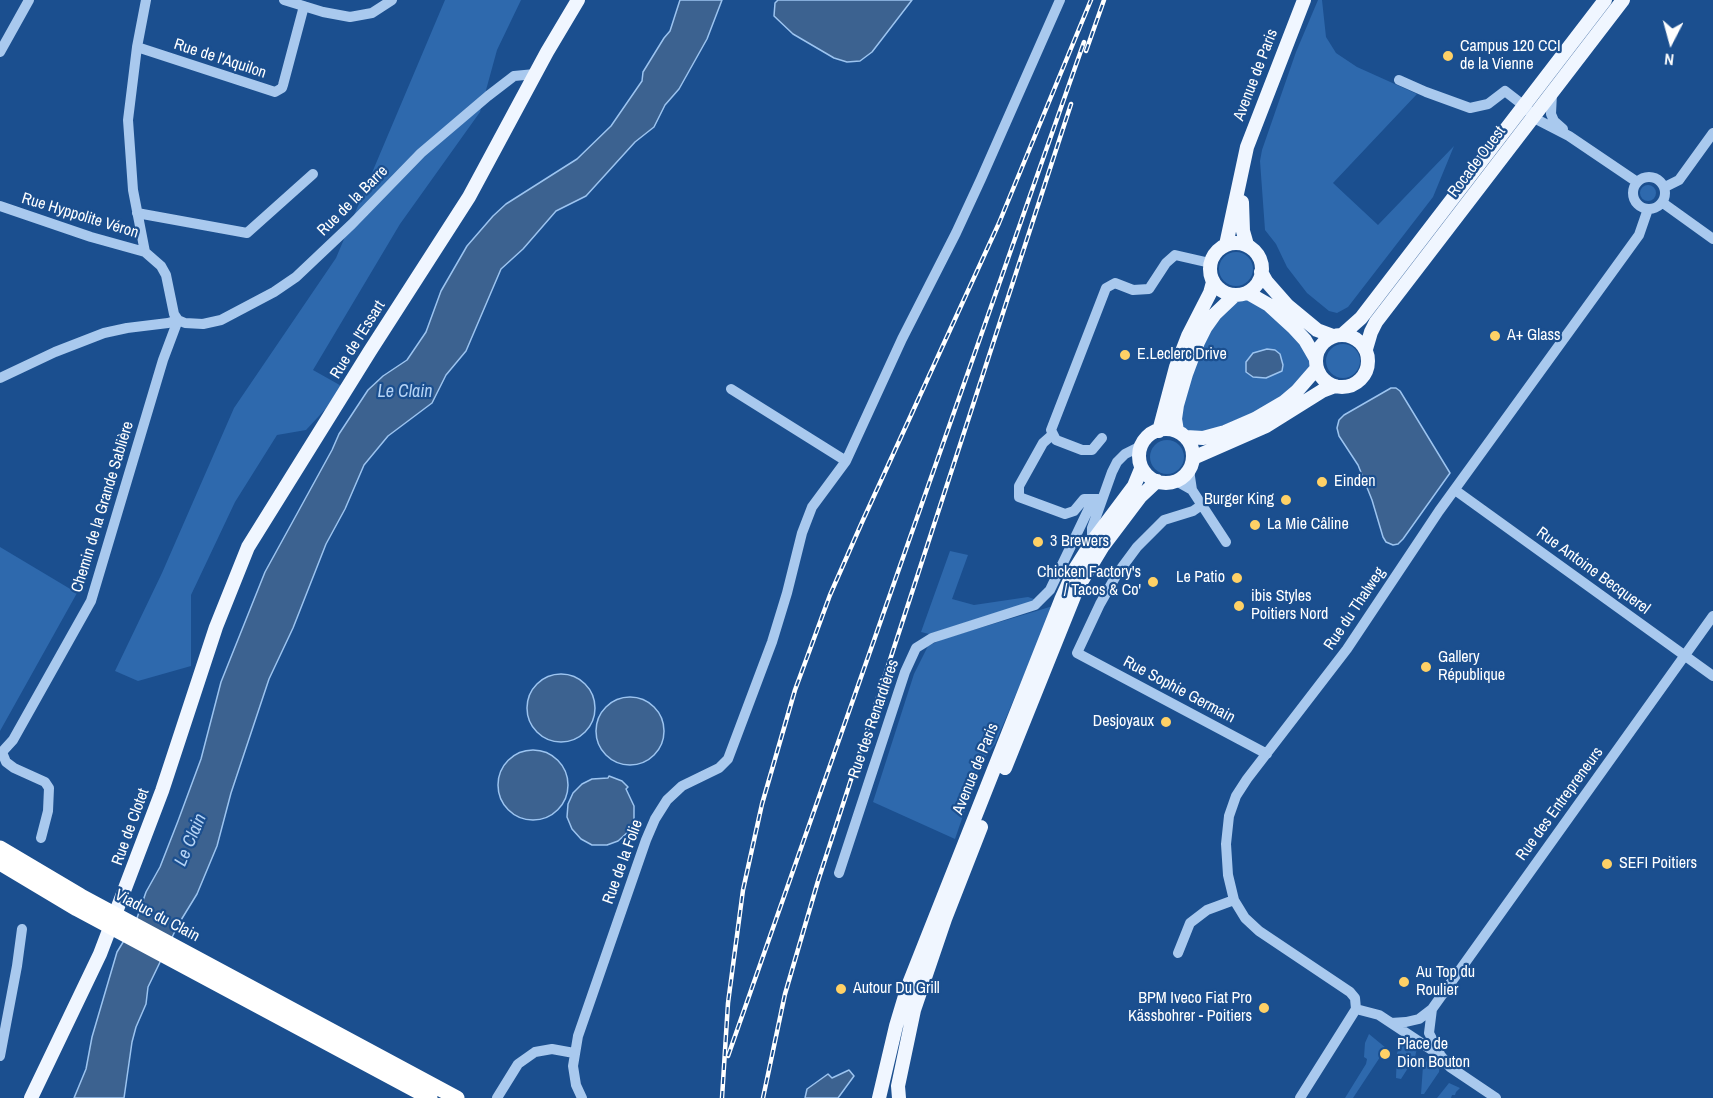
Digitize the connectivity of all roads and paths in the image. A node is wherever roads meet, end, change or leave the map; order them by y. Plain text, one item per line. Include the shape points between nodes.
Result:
1 (29, 0) edge
2 (146, 0) edge
3 (284, 0) edge
4 (392, 0) edge
5 (578, 0) edge
6 (1060, 0) edge
7 (1304, 0) edge
8 (1605, 0) edge
9 (1623, 0) edge
10 (303, 6) junction
11 (137, 47) junction
12 (0, 52) edge
13 (535, 74) junction
14 (1399, 80) dead end
15 (1553, 90) junction
16 (1523, 105) junction
17 (1535, 113) junction
18 (1551, 123) junction
19 (1713, 133) edge
20 (1519, 134) junction
21 (1244, 164) junction
22 (313, 174) dead end
23 (1637, 182) junction
24 (1665, 187) junction
25 (1663, 202) junction
26 (0, 206) edge
27 (1648, 209) junction
28 (137, 213) junction
29 (1713, 239) edge
30 (1226, 245) junction
31 (1247, 245) junction
32 (145, 252) junction
33 (1210, 262) junction
34 (1261, 272) junction
35 (1213, 282) junction
36 (1242, 294) junction
37 (178, 320) junction
38 (1337, 336) junction
39 (1366, 349) junction
40 (1317, 364) junction
41 (0, 378) edge
42 (1335, 386) junction
43 (731, 389) dead end
44 (1159, 431) junction
45 (1182, 434) junction
46 (1052, 435) junction
47 (1102, 438) dead end
48 (1141, 446) junction
49 (846, 461) junction
50 (1191, 464) junction
51 (1141, 469) junction
52 (1157, 481) junction
53 (1176, 481) junction
54 (1192, 490) junction
55 (1455, 490) junction
56 (1099, 499) junction
57 (1203, 504) junction
58 (1226, 542) dead end
59 (1092, 543) junction
60 (774, 590) dead end
61 (787, 593) junction
62 (1713, 616) edge
63 (216, 627) joint
64 (1685, 656) junction
65 (1713, 676) edge
66 (1, 751) edge
67 (1267, 754) junction
68 (41, 838) dead end
69 (0, 848) edge
70 (0, 863) edge
71 (839, 873) dead end
72 (1234, 900) junction
73 (79, 903) junction
74 (22, 929) dead end
75 (1178, 953) dead end
76 (212, 974) junction
77 (1356, 1009) junction
78 (1432, 1009) junction
79 (1391, 1023) junction
80 (574, 1053) junction
81 (0, 1056) edge
82 (1441, 1056) junction
83 (31, 1098) edge
84 (430, 1098) edge
85 (457, 1098) edge
86 (497, 1098) edge
87 (582, 1098) edge
88 (879, 1098) edge
89 (899, 1098) edge
90 (1300, 1098) edge
91 (1496, 1098) edge

1 - 12 street
2 - 11 street
3 - 10 street
4 - 10 street via 372,13 350,17
5 - 13 main road, Rue de l'Essart
6 - 49 street, Rue de la Folie via 956,233
7 - 21 main road, Avenue de Paris via 1255,125
8 - 16 main road, Rocade Ouest
9 - 15 main road, Rocade Ouest
10 - 11 street, Rue de l'Aquilon via 283,85 275,92
11 - 28 street via 128,120
13 - 37 street, Rue de la Barre via 514,76 488,96 421,153 296,277 221,320 203,324
13 - 63 main road, Rue de l'Essart via 470,197 248,547
14 - 16 street via 1470,108 1488,104 1505,91
15 - 17 main road, Rocade Ouest
15 - 18 street
16 - 17 street
16 - 38 main road, Rocade Ouest via 1361,318
17 - 18 street
17 - 20 main road, Rocade Ouest
18 - 20 street
18 - 23 street
19 - 24 street via 1679,180
20 - 39 main road, Rocade Ouest via 1376,322
21 - 30 main road, Avenue de Paris
21 - 31 main road, Avenue de Paris via 1242,213
22 - 28 street via 247,233
23 - 24 street via 1655,178
23 - 27 street via 1634,201
24 - 25 street
25 - 27 street
25 - 29 street
26 - 32 street, Rue Hyppolite Véron
27 - 55 street, Rue du Thalweg via 1639,235
28 - 32 street
30 - 31 main road
30 - 33 main road
31 - 34 main road via 1255,252
32 - 37 street, Rue Hyppolite Véron via 166,275
33 - 35 main road
33 - 46 street via 1175,255 1149,289 1133,290 1115,283 1106,288 1052,426
34 - 36 main road via 1257,284
34 - 38 main road via 1288,306 1317,330
35 - 36 main road via 1222,292
35 - 44 main road via 1176,367
36 - 40 main road via 1269,305 1293,327
36 - 45 main road via 1215,314 1198,342 1177,405 1175,419
37 - 41 street, Rue de la Barre via 104,333
37 - 66 street, Chemin de la Grande Sablière via 91,601 13,740
38 - 39 main road via 1356,339
38 - 40 main road via 1321,345
39 - 42 main road via 1368,364 1362,378 1350,386
40 - 42 main road via 1327,382
40 - 45 main road via 1297,391 1255,419 1203,438
42 - 50 main road
43 - 49 street
44 - 45 main road via 1168,429
44 - 48 main road
45 - 50 main road via 1192,447
46 - 47 street via 1088,451
46 - 56 street via 1019,486 1019,497 1065,514 1074,511 1084,499
48 - 51 main road
48 - 56 street, Rue des Renardières via 1117,462
49 - 61 street, Rue de la Folie via 812,507
50 - 53 main road via 1183,478
50 - 54 street
51 - 52 main road
51 - 59 main road, Avenue de Paris via 1134,486
52 - 53 main road
52 - 89 main road, Avenue de Paris via 1140,497 1093,562 1066,615 932,955 905,1047
53 - 54 street
54 - 57 street
55 - 64 street, Rue Antoine Becquerel
55 - 67 street, Rue du Thalweg via 1347,649
56 - 59 street, Rue des Renardières
56 - 71 street, Rue des Renardières via 1089,508 1050,590 1035,605 927,640 911,655
57 - 58 street
57 - 67 street, Rue Sophie Germain via 1164,520 1137,547 1100,604 1077,654
59 - 88 main road, Avenue de Paris via 1061,600 934,917 900,1009
60 - 61 street
61 - 80 street, Rue de la Folie via 728,759 719,768 682,786 655,819
62 - 64 street, Rue des Entrepreneurs
63 - 83 main road, Rue de Clotet via 162,791 100,954
64 - 65 street, Rue Antoine Becquerel
64 - 78 street, Rue des Entrepreneurs
66 - 68 street, Chemin de la Grande Sablière via 6,762 45,782 49,788
67 - 72 street, Rue du Thalweg via 1236,796 1229,816 1226,844
69 - 73 highway
70 - 73 highway
72 - 75 street via 1207,910 1190,923
72 - 77 street, Rue du Thalweg via 1259,931 1350,993
73 - 76 highway, Viaduc du Clain
74 - 81 street
76 - 84 highway
76 - 85 highway
77 - 79 street via 1370,1011
77 - 90 street
78 - 79 street via 1419,1018
78 - 82 street via 1429,1033
79 - 82 street
80 - 86 street via 552,1048 535,1052 518,1064
80 - 87 street, Rue de la Folie via 574,1076
82 - 91 street

